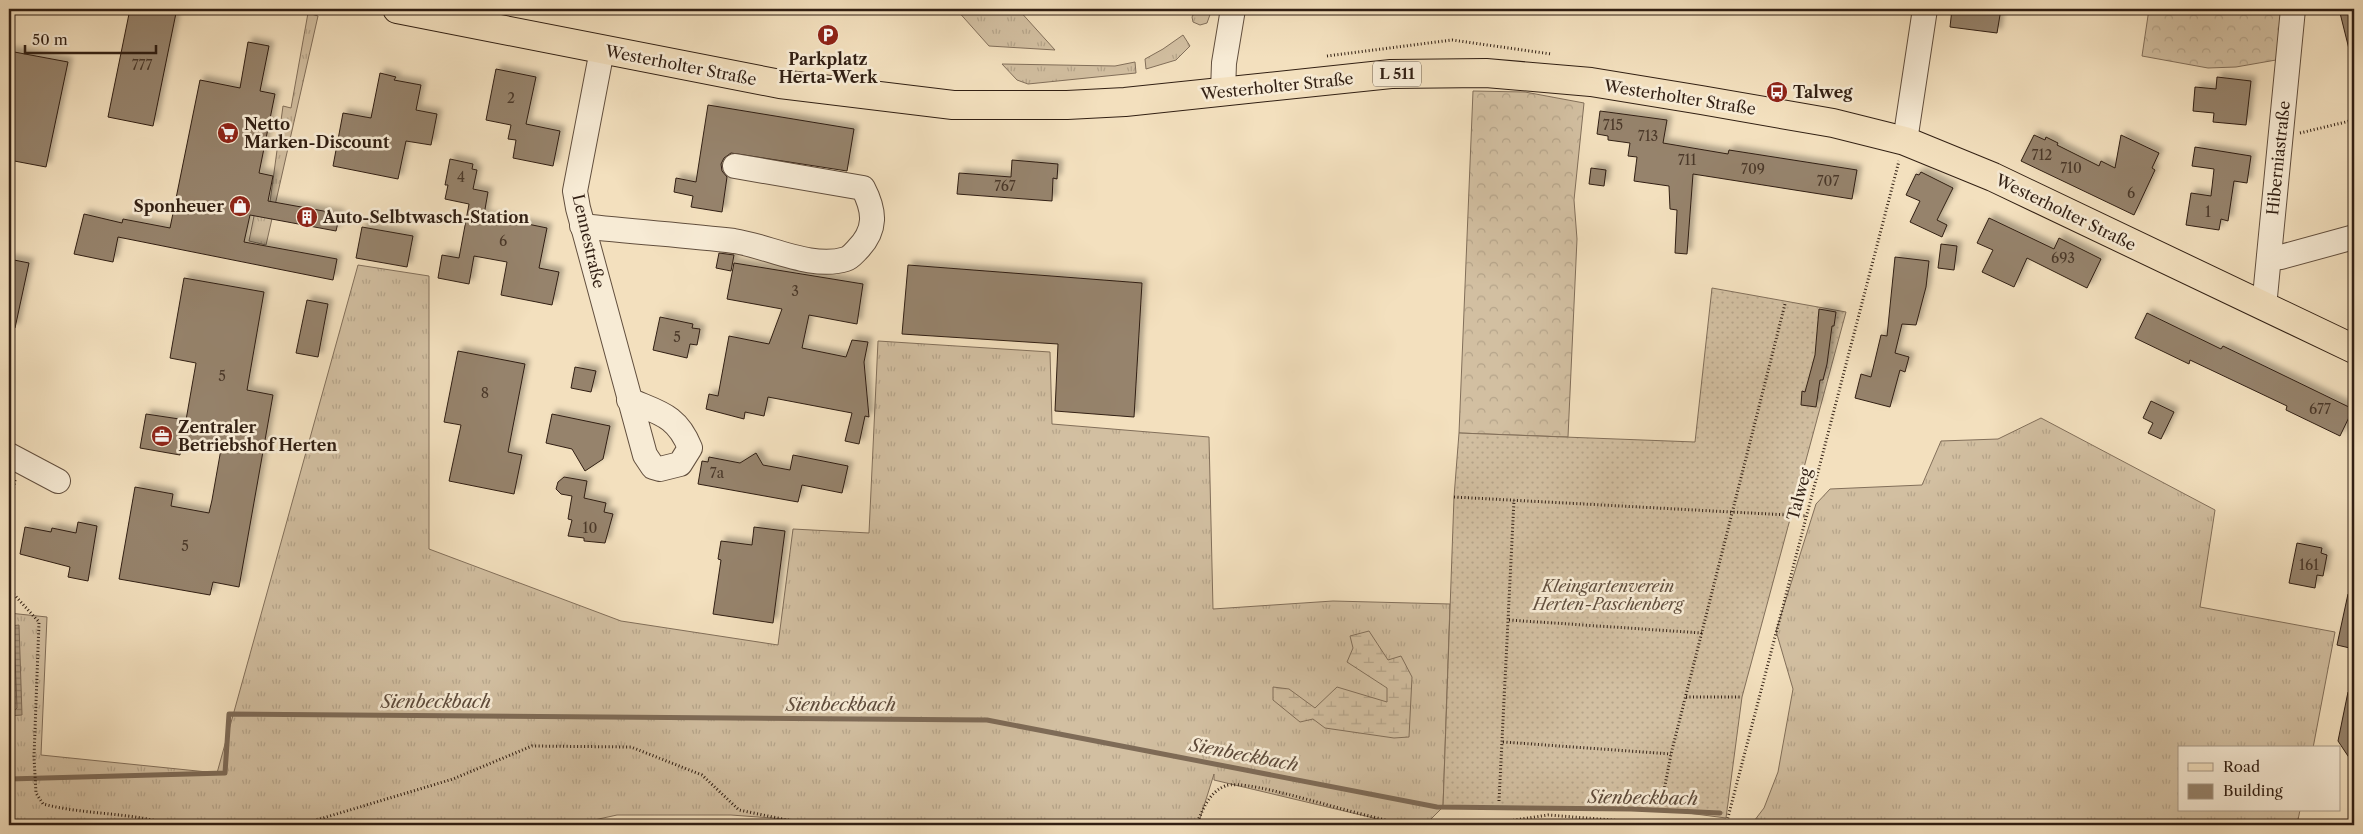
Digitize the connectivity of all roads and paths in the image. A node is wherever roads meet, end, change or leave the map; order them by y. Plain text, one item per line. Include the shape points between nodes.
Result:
1 (398, 9) edge
2 (1233, 9) edge
3 (1924, 9) edge
4 (2292, 9) edge
5 (602, 50) junction
6 (1223, 91) junction
7 (2354, 120) edge
8 (2280, 138) junction
9 (1905, 141) junction
10 (735, 166) dead end
11 (582, 226) junction
12 (2354, 237) edge
13 (2269, 258) junction
14 (1785, 304) dead end
15 (2264, 307) junction
16 (2354, 349) edge
17 (629, 400) dead end
18 (14, 458) edge
19 (58, 481) dead end
20 (1454, 497) dead end
21 (1514, 500) junction
22 (9, 512) edge
23 (1734, 512) junction
24 (1806, 516) junction
25 (9, 589) edge
26 (1509, 620) junction
27 (1702, 634) junction
28 (1686, 697) junction
29 (1742, 697) dead end
30 (1503, 742) junction
31 (1671, 754) junction
32 (1499, 801) dead end
33 (1662, 801) dead end
34 (172, 825) edge
35 (300, 825) edge
36 (833, 825) edge
37 (939, 825) edge
38 (965, 825) edge
39 (1196, 825) edge
40 (1417, 825) edge
41 (1482, 825) edge
42 (1676, 825) edge
43 (1726, 825) edge

1 - 5 main road, Westerholter Straße / L 511
2 - 6 street
3 - 9 street
4 - 8 street, Hiberniastraße
5 - 6 main road, Westerholter Straße / L 511 via 780,84 953,106 1076,104
5 - 11 street, Lennestraße via 575,191
6 - 9 main road, Westerholter Straße / L 511 via 1391,74 1486,73 1591,82 1692,98 1833,123
7 - 8 path
8 - 13 street, Hiberniastraße
9 - 15 main road, Westerholter Straße / L 511 via 1993,177
9 - 24 path, Talweg
10 - 11 street via 863,188 871,204 872,227 866,242 848,259 829,262 736,241
11 - 17 street, Lennestraße
12 - 13 street
13 - 15 street, Hiberniastraße
14 - 23 path
15 - 16 main road, Westerholter Straße / L 511
18 - 19 street
18 - 22 path
20 - 21 path
21 - 23 path
21 - 26 path
23 - 24 path
23 - 27 path
24 - 43 path, Talweg
25 - 34 path via 38,622 34,757 36,793 43,804 150,818
26 - 27 path
26 - 30 path
27 - 28 path
28 - 29 path
28 - 31 path
30 - 31 path
30 - 32 path
31 - 33 path
35 - 36 path via 453,779 532,746 631,747 702,775 739,810
37 - 38 path via 952,821
39 - 40 path via 1208,798 1226,785 1254,786 1358,814
41 - 42 path via 1548,815

